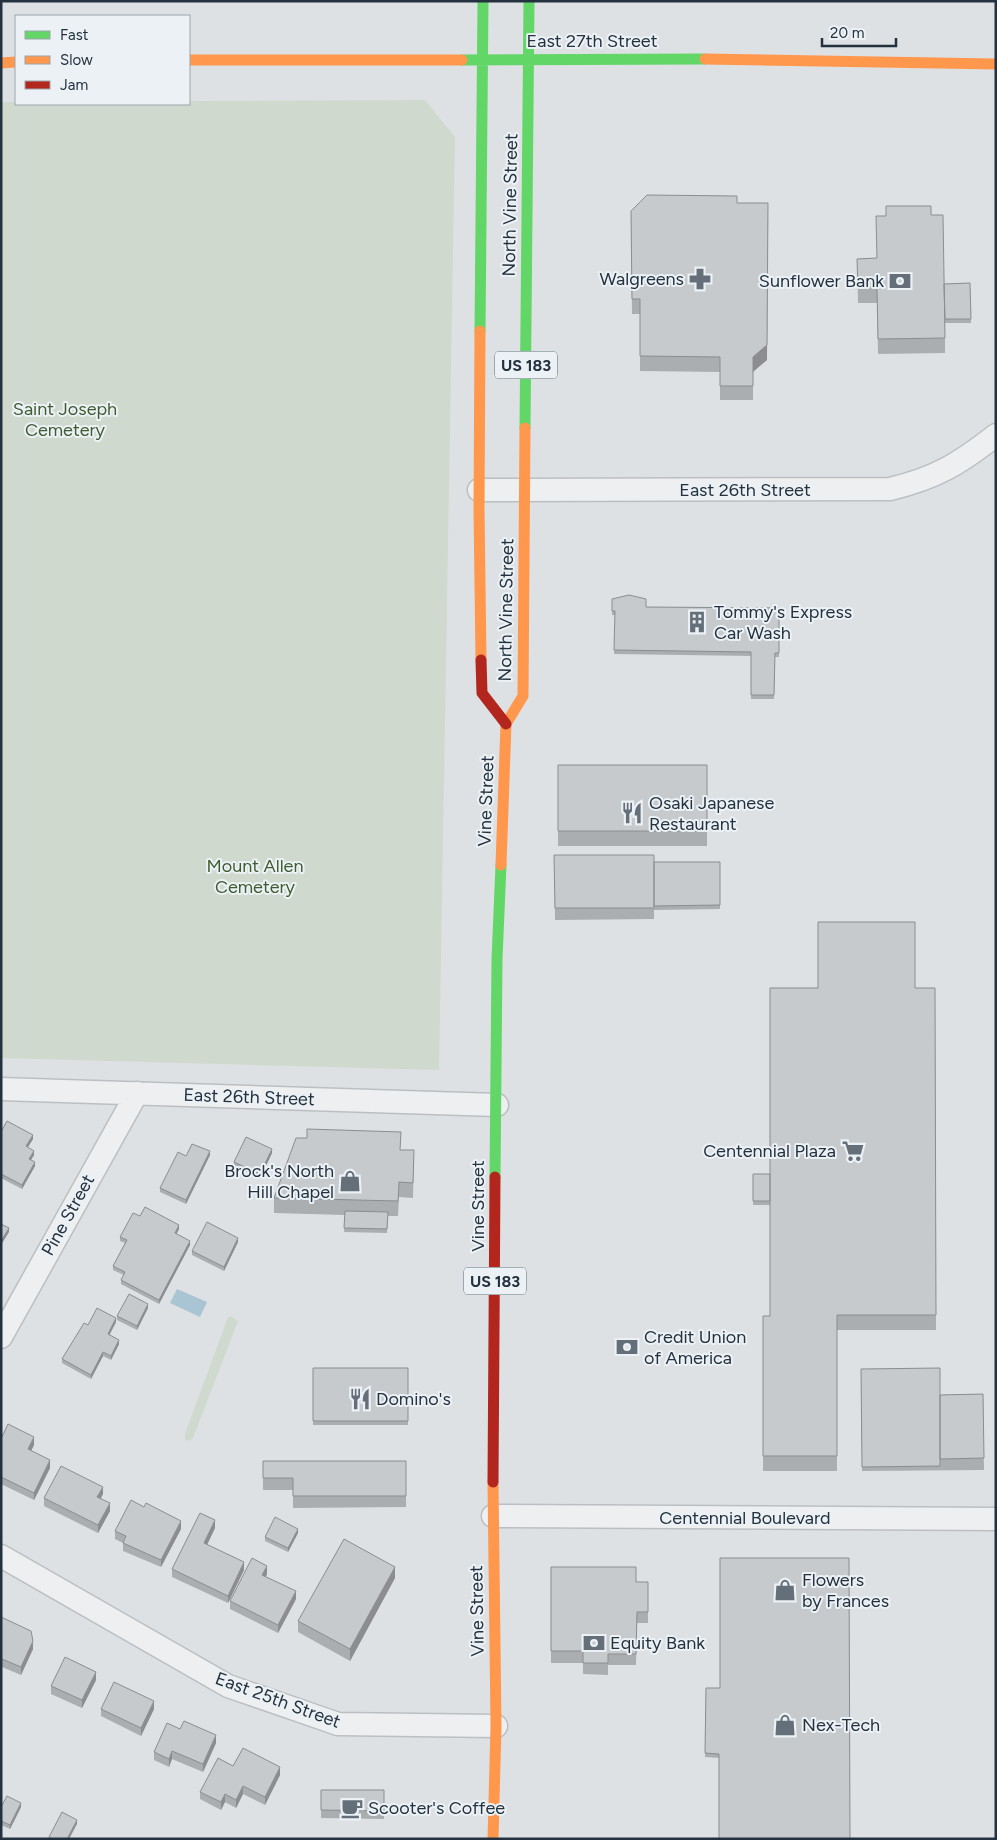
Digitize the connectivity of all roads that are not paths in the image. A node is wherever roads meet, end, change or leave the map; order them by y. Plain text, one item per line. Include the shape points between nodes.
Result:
1 (483, 1) edge
2 (529, 1) edge
3 (483, 58) junction
4 (528, 58) junction
5 (190, 60) edge
6 (1, 62) edge
7 (15, 62) edge
8 (996, 64) edge
9 (996, 435) edge
10 (479, 490) junction
11 (525, 490) junction
12 (506, 724) junction
13 (1, 1089) edge
14 (137, 1093) junction
15 (497, 1105) junction
16 (1, 1337) edge
17 (494, 1516) junction
18 (996, 1519) edge
19 (1, 1556) edge
20 (496, 1726) junction
21 (493, 1839) edge

1 - 3 main road, North Vine Street / US 183
2 - 4 main road, North Vine Street / US 183
3 - 4 main road, East 27th Street
3 - 5 main road, East 27th Street
3 - 10 main road, North Vine Street / US 183
4 - 8 main road, East 27th Street
4 - 11 main road, North Vine Street / US 183
6 - 7 main road
9 - 11 street, East 26th Street via 942,473 890,489
10 - 11 street, East 26th Street
10 - 12 main road, North Vine Street / US 183 via 482,693
11 - 12 main road, North Vine Street / US 183 via 523,696
12 - 15 main road, Vine Street / US 183 via 497,959
13 - 14 street, East 26th Street
14 - 15 street, East 26th Street
14 - 16 street, Pine Street
15 - 17 main road, Vine Street / US 183
17 - 18 street, Centennial Boulevard
17 - 20 main road, Vine Street / US 183
19 - 20 street, East 25th Street via 228,1686 338,1724
20 - 21 main road, Vine Street / US 183

